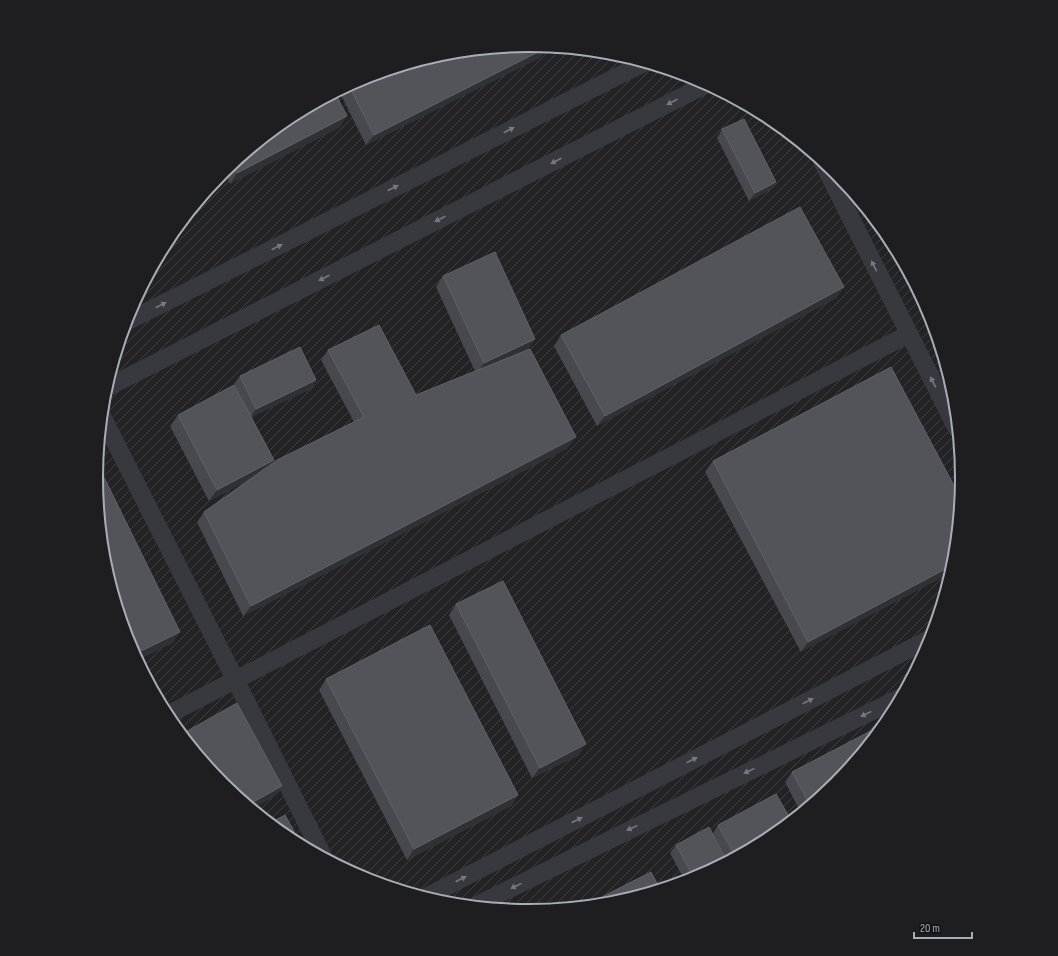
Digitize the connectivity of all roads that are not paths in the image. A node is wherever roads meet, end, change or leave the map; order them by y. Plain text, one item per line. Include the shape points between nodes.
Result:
1 (637, 66) edge
2 (700, 88) edge
3 (830, 177) edge
4 (134, 318) edge
5 (909, 334) junction
6 (114, 384) edge
7 (950, 415) edge
8 (107, 425) edge
9 (922, 642) edge
10 (235, 679) junction
11 (891, 702) edge
12 (173, 712) edge
13 (319, 849) edge
14 (434, 893) edge
15 (485, 901) edge

4 -> 1 street
2 -> 6 street
5 -> 3 street
7 -> 5 street
5 - 10 street
8 - 10 street
14 -> 9 street
10 - 12 street
10 - 13 street
11 -> 15 street

